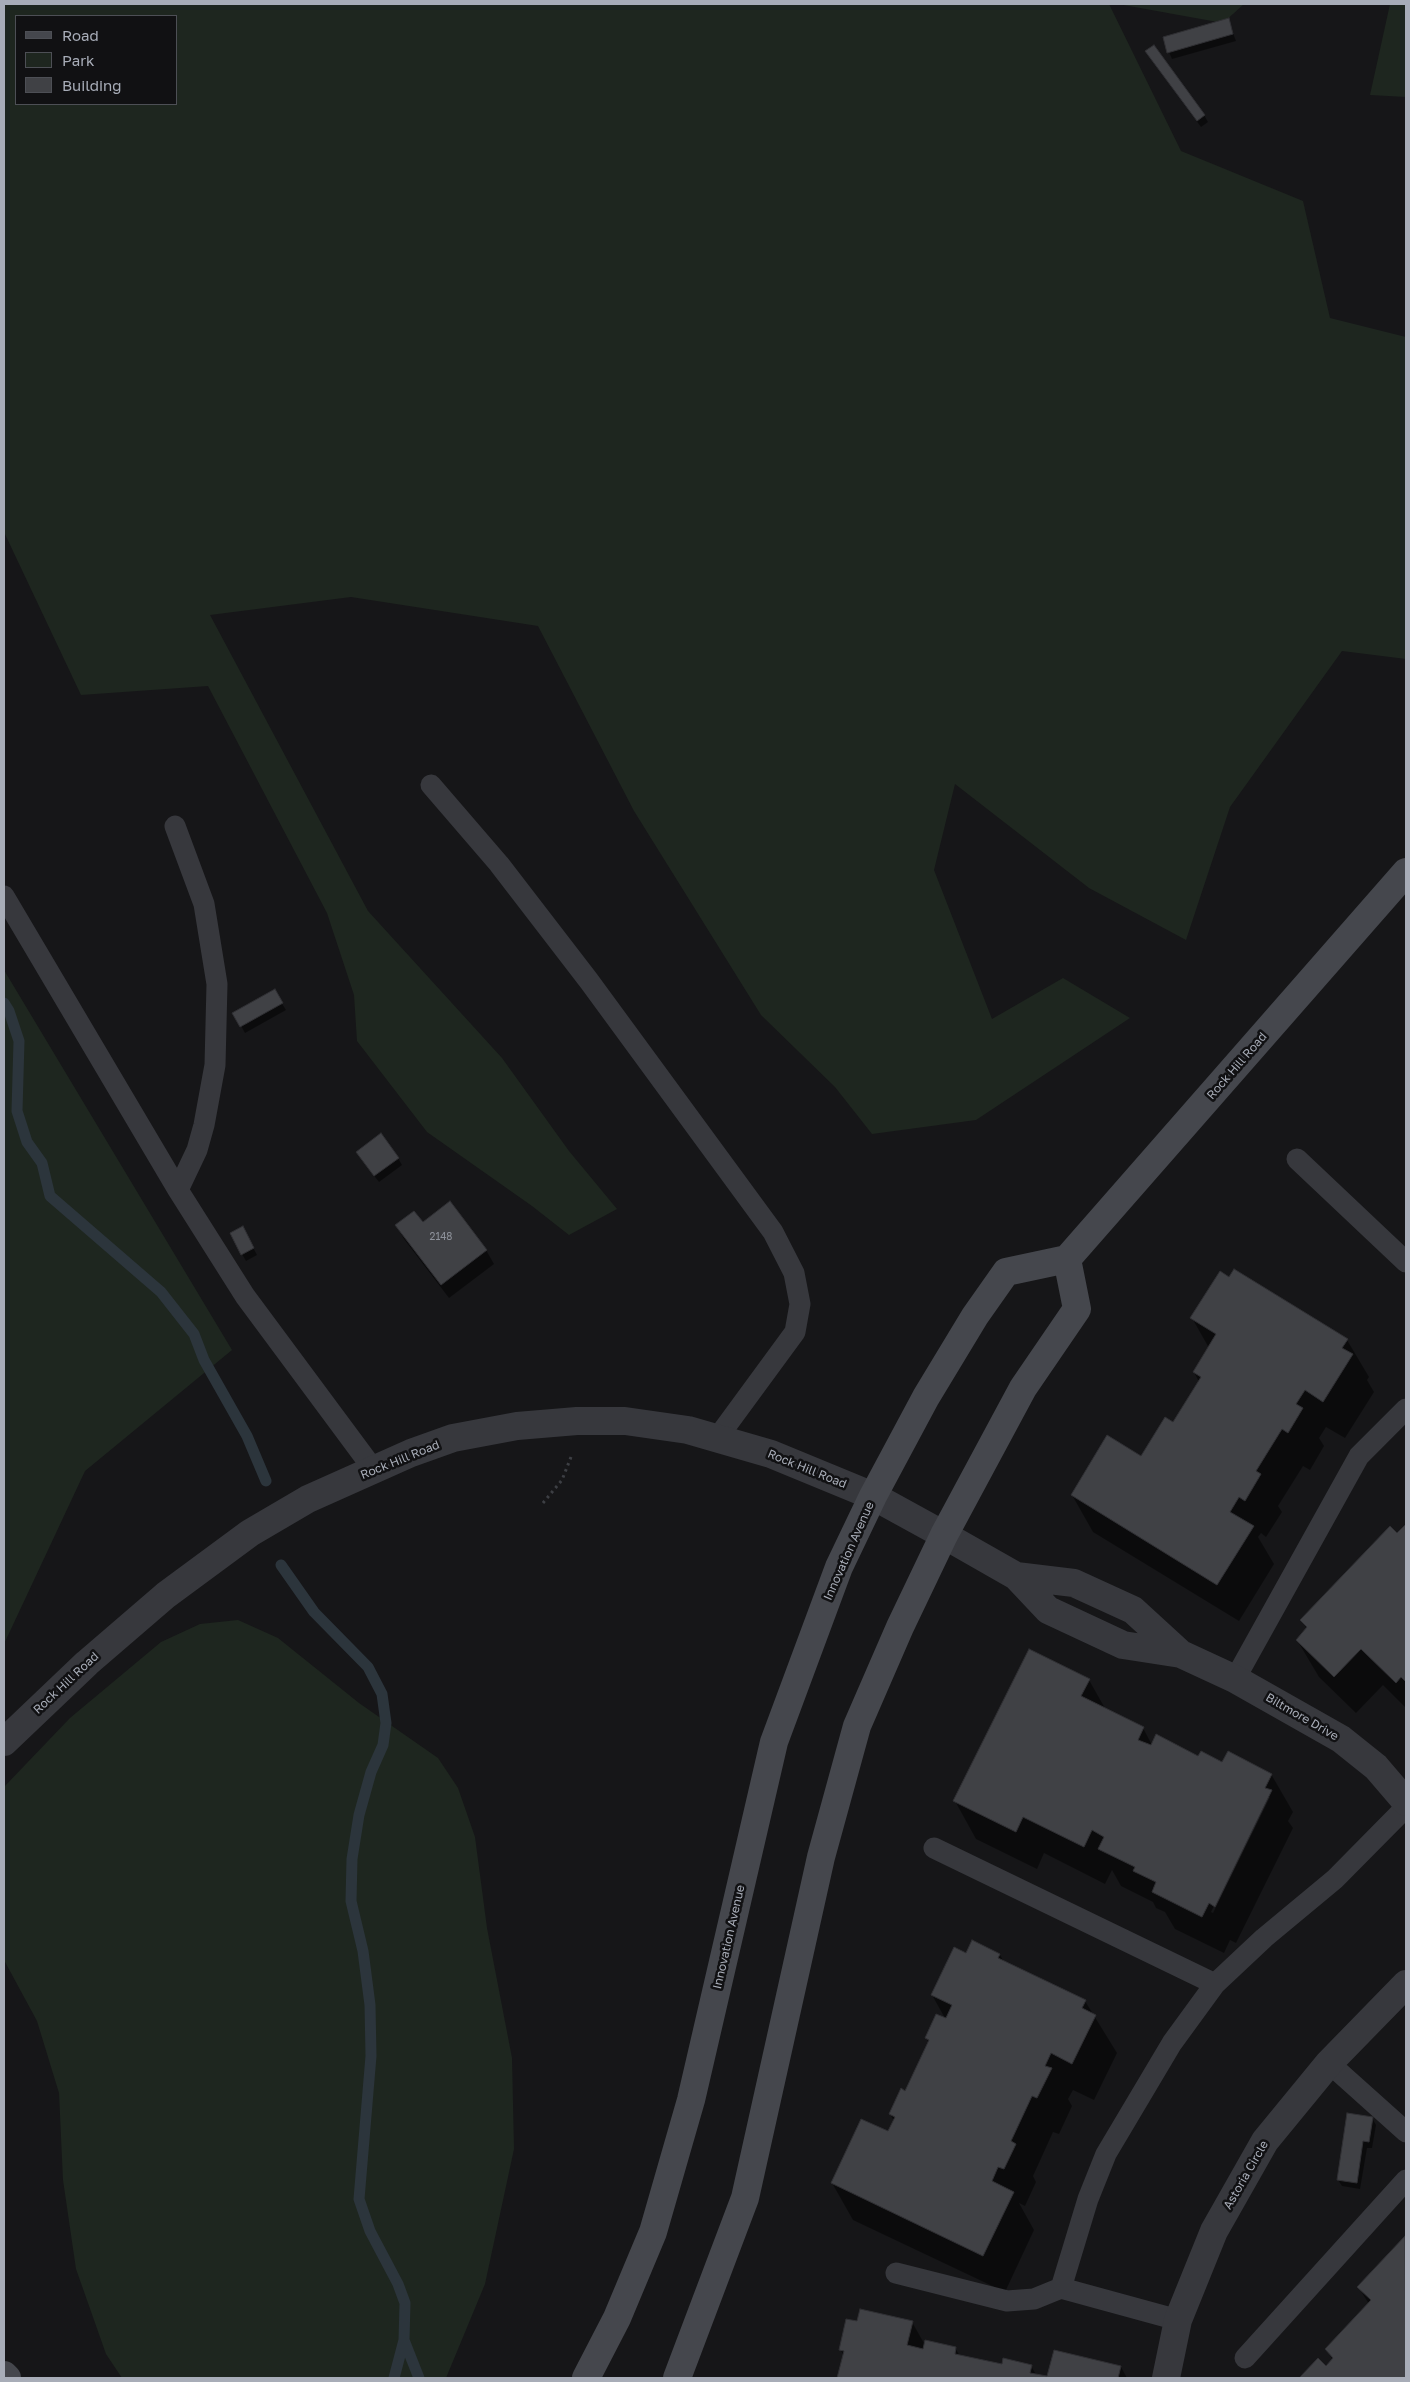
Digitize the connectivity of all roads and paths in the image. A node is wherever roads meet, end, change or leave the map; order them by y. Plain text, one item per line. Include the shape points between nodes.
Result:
1 (431, 785) dead end
2 (175, 826) dead end
3 (1406, 872) edge
4 (4, 896) edge
5 (1297, 1159) dead end
6 (178, 1190) junction
7 (1067, 1259) junction
8 (1406, 1262) edge
9 (1403, 1419) edge
10 (577, 1421) junction
11 (718, 1437) junction
12 (374, 1470) junction
13 (874, 1496) junction
14 (543, 1503) dead end
15 (944, 1535) junction
16 (1016, 1576) junction
17 (1181, 1654) junction
18 (1235, 1678) junction
19 (4, 1742) edge
20 (1406, 1802) edge
21 (1406, 1807) edge
22 (934, 1848) dead end
23 (1215, 1984) junction
24 (1406, 1984) edge
25 (1329, 2063) junction
26 (1406, 2132) edge
27 (1406, 2180) edge
28 (896, 2273) dead end
29 (1061, 2288) junction
30 (1178, 2320) junction
31 (1245, 2358) dead end
32 (4, 2375) edge
33 (7, 2378) edge
34 (586, 2378) edge
35 (677, 2378) edge
36 (1166, 2378) edge

1 - 11 lane via 499,864 590,981 773,1232 794,1273 800,1304 795,1332
2 - 6 lane via 204,904 217,984 215,1065 204,1125 197,1150
3 - 7 street, Rock Hill Road
4 - 6 lane
5 - 8 lane
6 - 12 lane via 245,1296
7 - 13 street via 1006,1272 926,1397
7 - 15 street via 1077,1309 1022,1388
9 - 18 lane via 1359,1456
10 - 11 street, Rock Hill Road via 625,1421
10 - 12 street, Rock Hill Road via 518,1426 453,1438
10 - 14 path via 572,1454 562,1480
11 - 13 street, Rock Hill Road via 771,1454
12 - 19 street, Rock Hill Road via 308,1500 250,1533 166,1595 87,1663
13 - 15 street, Rock Hill Road
13 - 34 street, Innovation Avenue via 839,1567 774,1742 691,2100 653,2232 617,2318
15 - 16 street, Biltmore Drive
15 - 35 street via 857,1726 817,1875 745,2198
16 - 17 street, Biltmore Drive via 1074,1583 1133,1610
16 - 17 street, Biltmore Drive via 1048,1610 1123,1646
17 - 18 street, Biltmore Drive
18 - 20 street, Biltmore Drive via 1341,1739 1376,1767
21 - 23 lane via 1335,1879
22 - 23 lane
23 - 29 lane via 1172,2043 1106,2154 1088,2199
24 - 25 street, Astoria Circle
25 - 26 lane
25 - 30 street, Astoria Circle via 1265,2141 1214,2231
27 - 31 lane
28 - 29 lane via 1007,2300 1034,2299
29 - 30 lane
30 - 36 street, Astoria Circle
32 - 33 street

